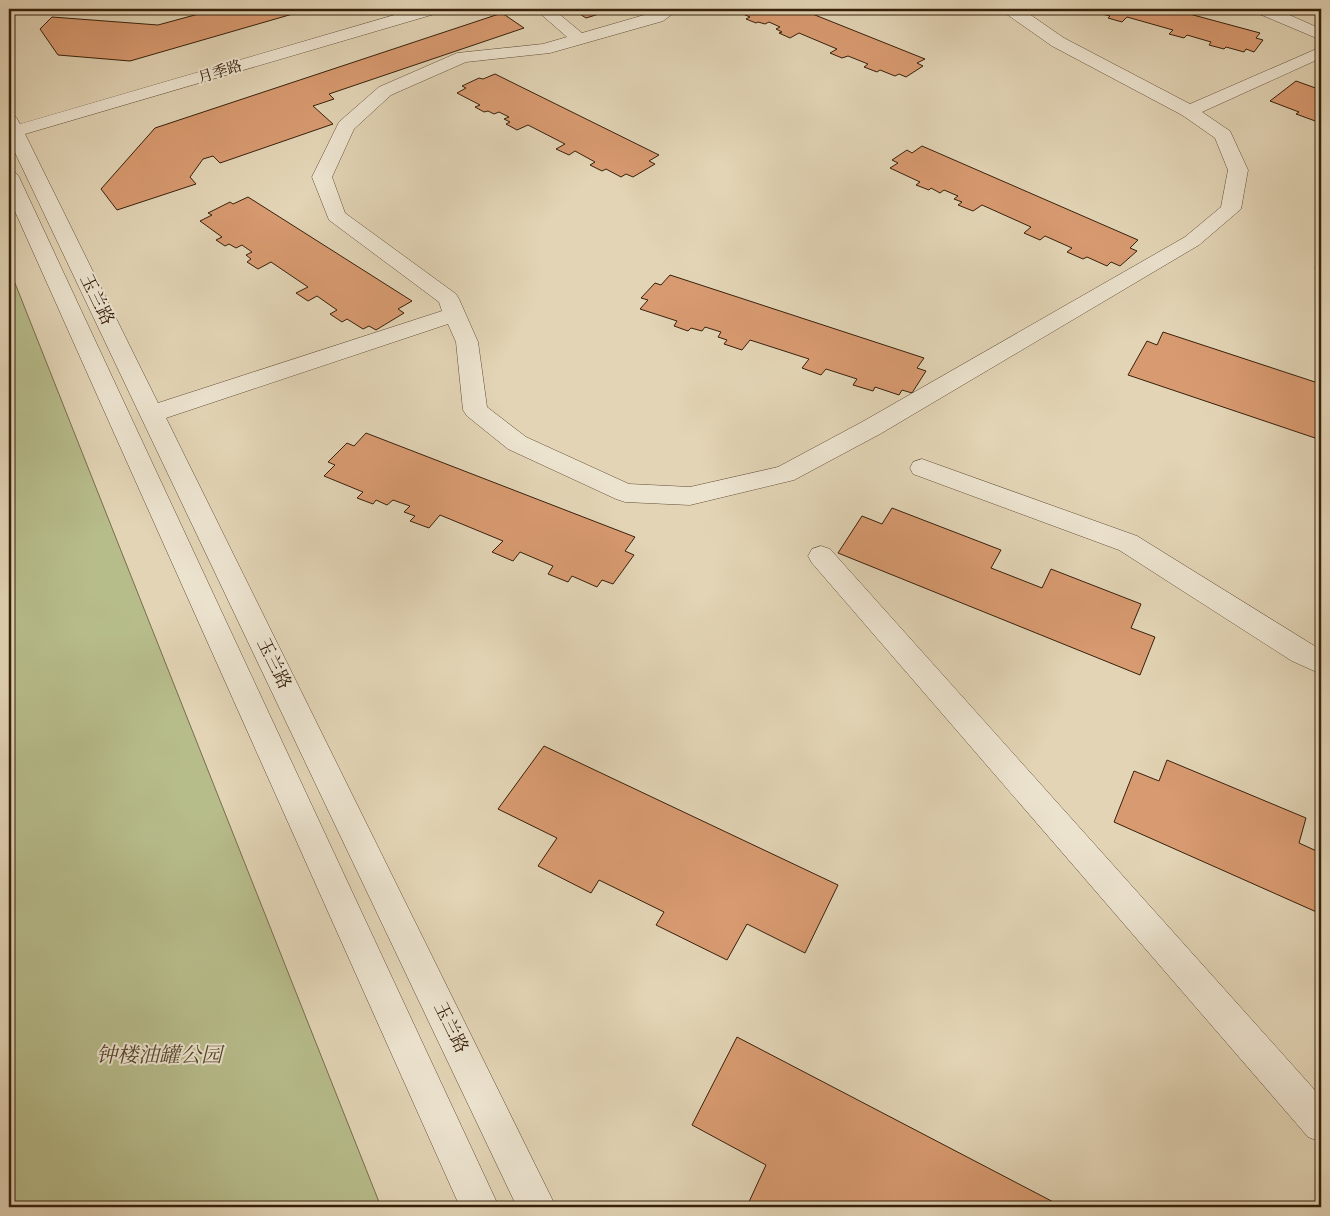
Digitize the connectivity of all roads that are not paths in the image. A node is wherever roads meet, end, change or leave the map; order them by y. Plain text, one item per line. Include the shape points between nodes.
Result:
1 (389, 9) edge
2 (432, 9) edge
3 (543, 9) edge
4 (670, 9) edge
5 (1011, 9) edge
6 (1263, 9) edge
7 (1321, 35) edge
8 (580, 39) junction
9 (1321, 52) edge
10 (1189, 111) junction
11 (10, 126) edge
12 (9, 177) edge
13 (455, 314) junction
14 (151, 414) junction
15 (922, 468) dead end
16 (821, 556) dead end
17 (1321, 663) edge
18 (1321, 1124) edge
19 (480, 1207) edge
20 (537, 1207) edge

1 - 11 street, 月季路
2 - 11 street, 月季路
3 - 8 street
4 - 8 street via 657,17
5 - 10 street via 1058,42
6 - 7 street
8 - 13 street via 544,49 463,57 385,91 346,126 322,177 336,216 448,299
9 - 10 street
10 - 13 street via 1224,135 1238,170 1231,209 1192,241 786,474 690,496 625,493 516,443 475,410 467,342
11 - 14 street, 玉兰路
12 - 19 street, 玉兰路
13 - 14 street
14 - 20 street, 玉兰路
15 - 17 street via 1128,543
16 - 18 street

